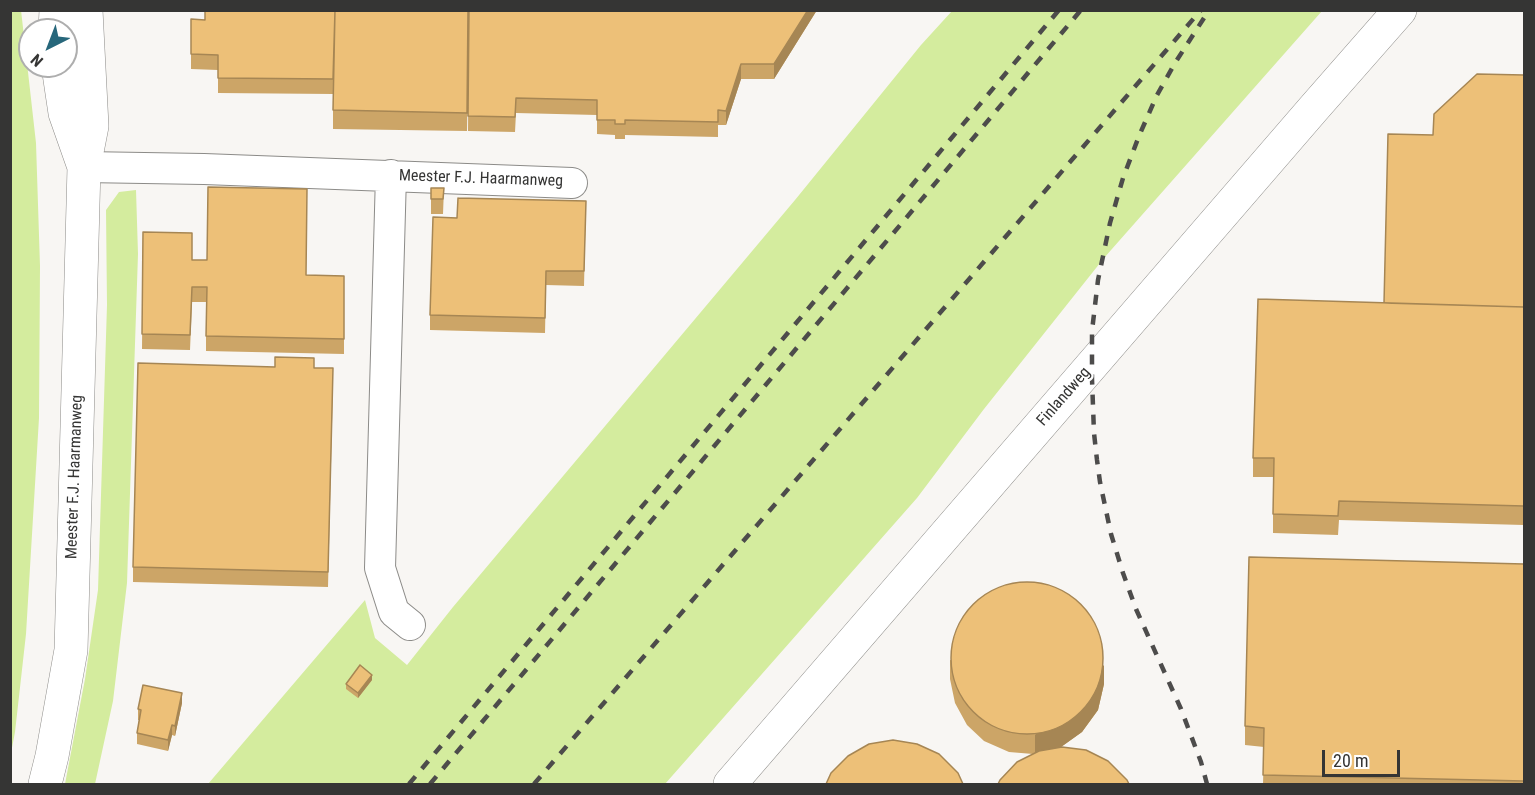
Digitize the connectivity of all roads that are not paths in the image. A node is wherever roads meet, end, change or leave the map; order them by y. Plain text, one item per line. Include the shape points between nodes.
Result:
1 (86, 10) edge
2 (1400, 10) edge
3 (60, 78) edge
4 (84, 166) junction
5 (391, 175) junction
6 (572, 183) dead end
7 (410, 625) dead end
8 (45, 784) edge
9 (730, 784) edge

1 - 4 street, Meester F.J. Haarmanweg via 92,126
2 - 9 street, Finlandweg
3 - 4 street, Meester F.J. Haarmanweg via 65,113
4 - 5 street, Meester F.J. Haarmanweg
4 - 8 street, Meester F.J. Haarmanweg via 71,650
5 - 6 street, Meester F.J. Haarmanweg
5 - 7 street, Meester F.J. Haarmanweg via 380,568 394,612

